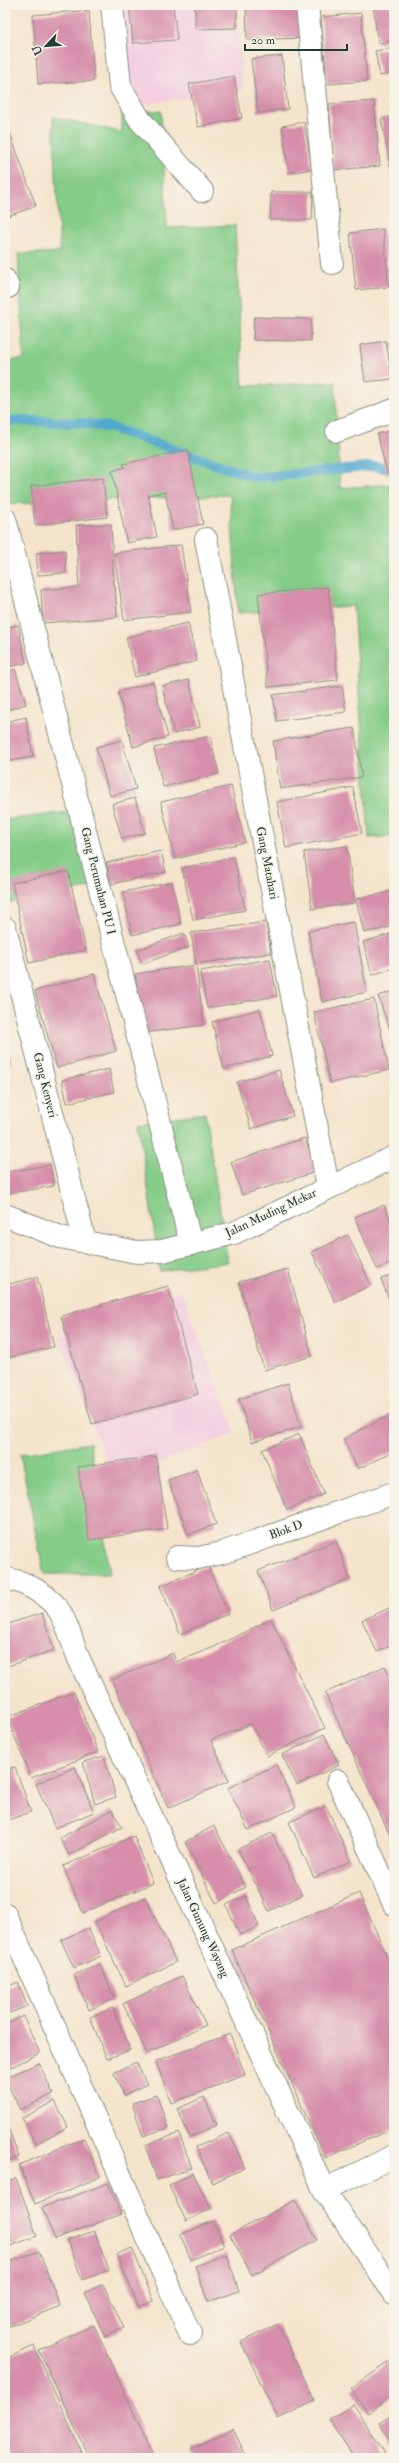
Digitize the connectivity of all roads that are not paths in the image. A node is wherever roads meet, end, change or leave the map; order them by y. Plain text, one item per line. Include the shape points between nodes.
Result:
1 (112, 5) edge
2 (307, 5) edge
3 (202, 192) dead end
4 (332, 263) dead end
5 (394, 410) edge
6 (337, 431) dead end
7 (5, 519) edge
8 (206, 539) dead end
9 (5, 928) edge
10 (394, 1157) edge
11 (328, 1187) junction
12 (5, 1215) edge
13 (85, 1242) junction
14 (191, 1244) junction
15 (394, 1493) edge
16 (177, 1557) dead end
17 (5, 1579) edge
18 (338, 1781) dead end
19 (394, 1904) edge
20 (5, 1914) edge
21 (394, 2156) edge
22 (324, 2190) junction
23 (394, 2294) edge
24 (190, 2334) dead end

1 - 3 street via 120,86 140,120
2 - 4 street
5 - 6 street
7 - 14 street, Gang Perumahan PU I
8 - 11 street, Gang Matahari
9 - 13 street, Gang Kenyeri
10 - 11 street, Jalan Muding Mekar
11 - 14 street, Jalan Muding Mekar via 234,1233
12 - 13 street, Jalan Muding Mekar via 60,1237
13 - 14 street, Jalan Muding Mekar via 137,1252 162,1251
15 - 16 street, Blok D via 222,1553 198,1558
17 - 22 street, Jalan Gunung Wayang via 15,1580 36,1589 60,1611 79,1659
18 - 19 street
20 - 24 street
21 - 22 street
22 - 23 street, Jalan Gunung Wayang

